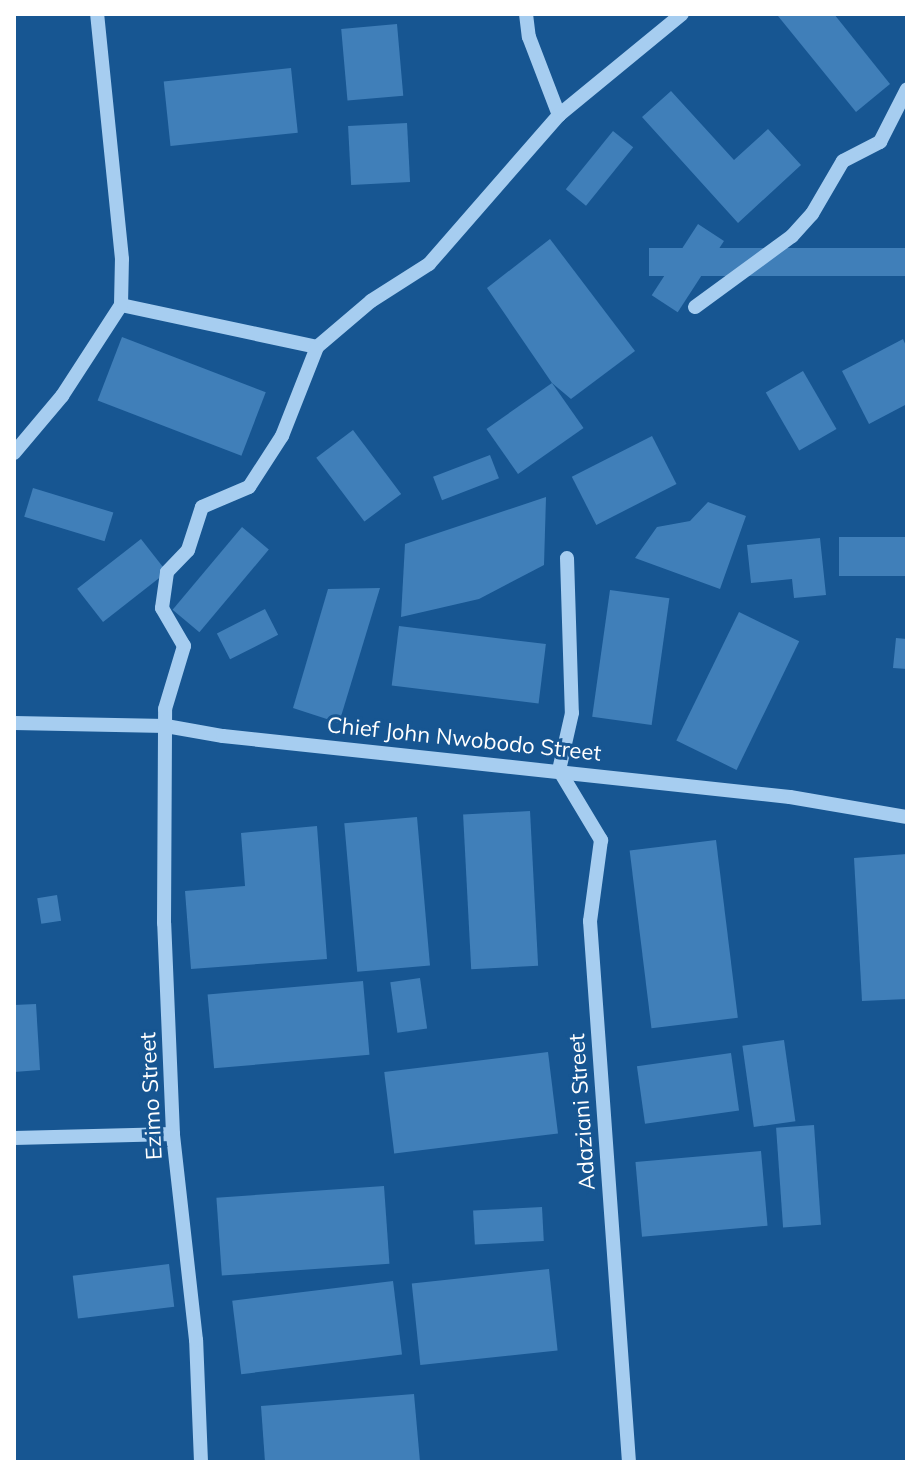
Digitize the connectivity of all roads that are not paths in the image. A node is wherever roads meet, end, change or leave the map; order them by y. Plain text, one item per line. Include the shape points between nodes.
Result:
1 (97, 14) edge
2 (526, 14) edge
3 (682, 14) edge
4 (907, 89) edge
5 (559, 115) junction
6 (121, 305) junction
7 (695, 307) dead end
8 (317, 347) junction
9 (14, 453) edge
10 (567, 558) dead end
11 (14, 723) edge
12 (166, 726) junction
13 (559, 770) junction
14 (907, 817) edge
15 (173, 1134) junction
16 (14, 1138) edge
17 (201, 1462) edge
18 (629, 1462) edge

1 - 6 street via 122,259
2 - 5 street via 529,37
3 - 5 street
4 - 7 street via 880,142 843,161 812,214 792,236
5 - 8 street via 429,264 371,301
6 - 8 street
6 - 9 street via 62,396
8 - 12 street, Ezimo Street via 282,436 249,487 202,507 188,550 167,572 162,608 184,646 165,709
10 - 13 street via 572,713
11 - 12 street, Chief John Nwobodo Street
12 - 13 street, Chief John Nwobodo Street
12 - 15 street, Ezimo Street via 164,923
13 - 14 street, Chief John Nwobodo Street via 790,797
13 - 18 street, Adaziani Street via 601,840 590,921
15 - 16 street
15 - 17 street, Ezimo Street via 196,1340

